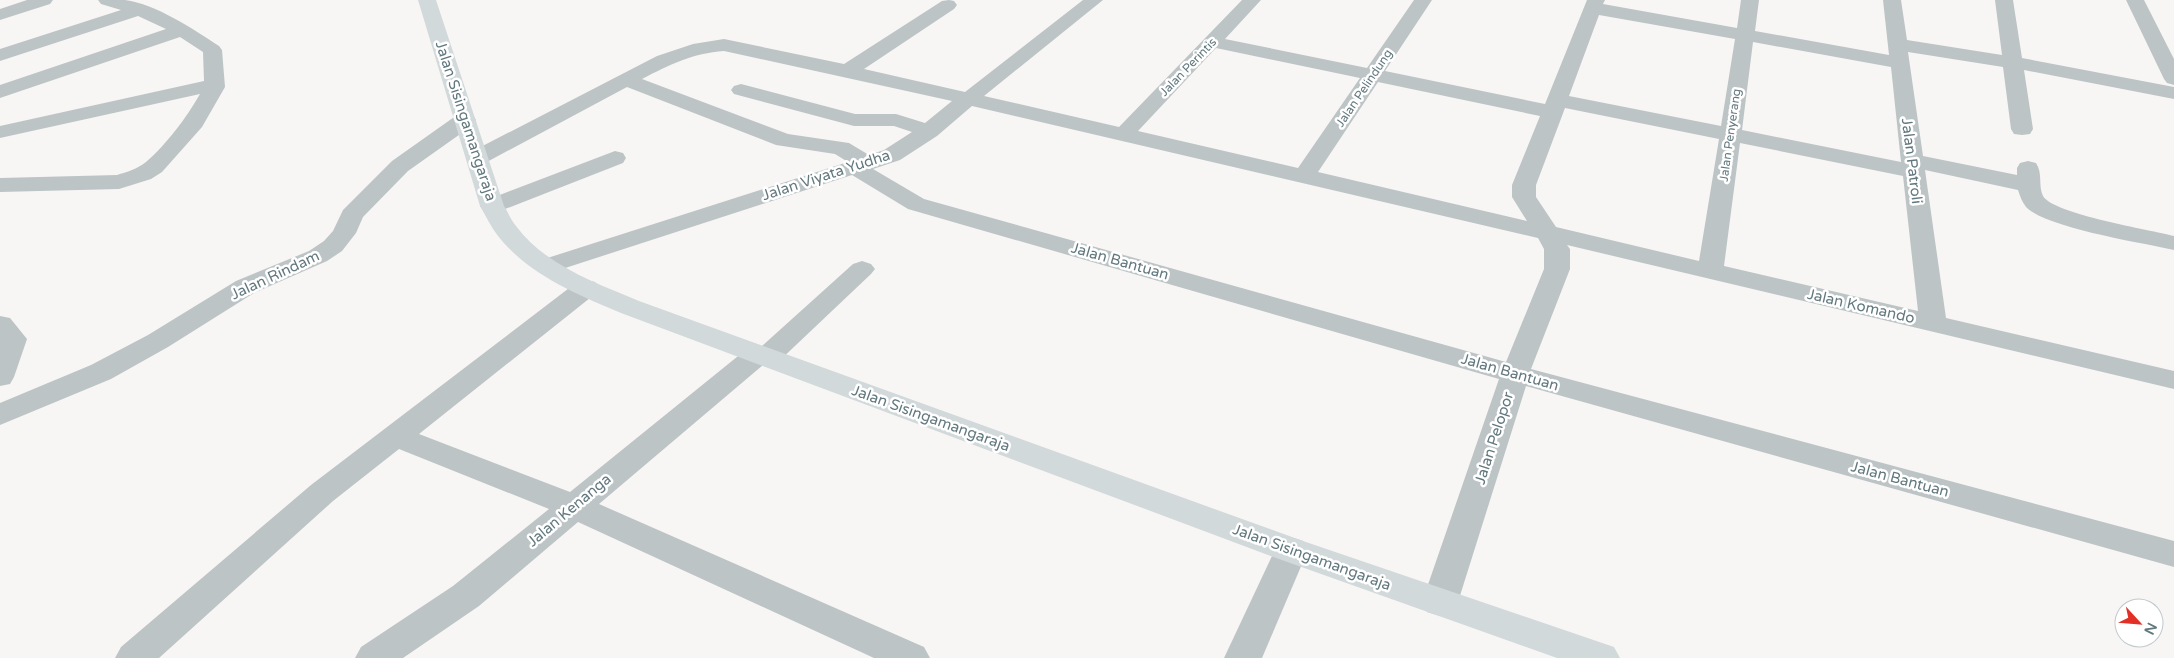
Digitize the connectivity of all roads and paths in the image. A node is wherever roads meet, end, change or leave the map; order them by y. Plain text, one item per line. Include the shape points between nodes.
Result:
1 (24, 0) edge
2 (44, 0) edge
3 (107, 0) edge
4 (427, 0) edge
5 (1094, 0) edge
6 (1252, 0) edge
7 (1423, 0) edge
8 (1750, 0) edge
9 (1892, 0) edge
10 (2004, 0) edge
11 (2135, 0) edge
12 (1595, 4) edge
13 (948, 5) dead end
14 (0, 8) edge
15 (139, 10) junction
16 (0, 15) edge
17 (181, 30) junction
18 (1744, 35) junction
19 (1212, 42) junction
20 (1899, 54) junction
21 (0, 55) edge
22 (2013, 61) junction
23 (847, 71) junction
24 (1372, 75) junction
25 (2174, 79) edge
26 (626, 80) junction
27 (214, 85) junction
28 (741, 90) dead end
29 (0, 92) edge
30 (2174, 93) edge
31 (970, 99) junction
32 (1555, 106) junction
33 (465, 120) junction
34 (2022, 130) dead end
35 (929, 131) junction
36 (0, 132) edge
37 (1124, 134) junction
38 (1730, 135) junction
39 (477, 158) junction
40 (615, 158) dead end
41 (861, 165) junction
42 (1913, 166) junction
43 (1304, 176) junction
44 (0, 185) edge
45 (492, 206) junction
46 (1548, 233) junction
47 (2174, 243) edge
48 (547, 266) junction
49 (862, 269) dead end
50 (1710, 271) junction
51 (586, 288) junction
52 (1932, 323) junction
53 (4, 335) edge
54 (762, 356) junction
55 (1515, 374) junction
56 (0, 377) edge
57 (2174, 380) edge
58 (0, 415) edge
59 (395, 436) junction
60 (574, 506) junction
61 (1292, 550) junction
62 (2174, 554) edge
63 (1440, 602) junction
64 (134, 658) edge
65 (374, 658) edge
66 (911, 658) edge
67 (1243, 658) edge
68 (1601, 658) edge

1 - 14 street
2 - 16 street
3 - 15 street
4 - 33 highway, Jalan Sisingamangaraja
5 - 31 street, Jalan Viyata Yudha
6 - 19 street, Jalan Perintis
7 - 24 street, Jalan Pelindung
8 - 18 street, Jalan Penyerang
9 - 20 street, Jalan Patroli
10 - 22 street
11 - 25 street
12 - 18 street
12 - 32 street, Jalan Pelopor
13 - 23 street
15 - 17 street
15 - 21 street
17 - 27 street via 212,50
17 - 29 street
18 - 20 street
18 - 38 street, Jalan Penyerang
19 - 24 street
19 - 37 street, Jalan Perintis
20 - 22 street
20 - 42 street, Jalan Patroli
22 - 30 street
22 - 34 street
23 - 26 street via 724,45 708,45 683,51
23 - 31 street
24 - 32 street
24 - 43 street, Jalan Pelindung
26 - 39 street
26 - 41 street, Jalan Bantuan via 784,140 841,148
27 - 36 street
27 - 44 street via 194,122 154,167 143,174 119,182
28 - 35 street via 854,120 896,120
31 - 35 street, Jalan Viyata Yudha
31 - 37 street
32 - 38 street
32 - 46 street, Jalan Pelopor via 1524,185 1524,197
33 - 39 highway, Jalan Sisingamangaraja
33 - 58 street, Jalan Rindam via 400,166 352,215 344,233 333,246 318,256 245,286 158,341 101,372
35 - 41 street, Jalan Viyata Yudha via 892,155
37 - 43 street
38 - 42 street
38 - 50 street, Jalan Penyerang
39 - 45 highway, Jalan Sisingamangaraja
40 - 45 street
41 - 48 street, Jalan Viyata Yudha
41 - 55 street, Jalan Bantuan via 916,204
42 - 47 street via 2029,177 2031,195 2041,207
42 - 52 street, Jalan Patroli
43 - 46 street
45 - 48 highway, Jalan Sisingamangaraja via 507,230
46 - 50 street, Jalan Komando
46 - 55 street, Jalan Pelopor via 1557,249 1557,269
48 - 51 highway, Jalan Sisingamangaraja
49 - 54 street, Jalan Kenanga
50 - 52 street, Jalan Komando
51 - 54 highway, Jalan Sisingamangaraja
51 - 59 street
52 - 57 street, Jalan Komando
53 - 56 street
54 - 60 street, Jalan Kenanga
54 - 61 highway, Jalan Sisingamangaraja
55 - 62 street, Jalan Bantuan
55 - 63 street, Jalan Pelopor
59 - 60 street
59 - 64 street via 306,506
60 - 65 street, Jalan Kenanga via 466,596
60 - 66 street
61 - 63 highway, Jalan Sisingamangaraja
61 - 67 street
63 - 68 highway, Jalan Sisingamangaraja

